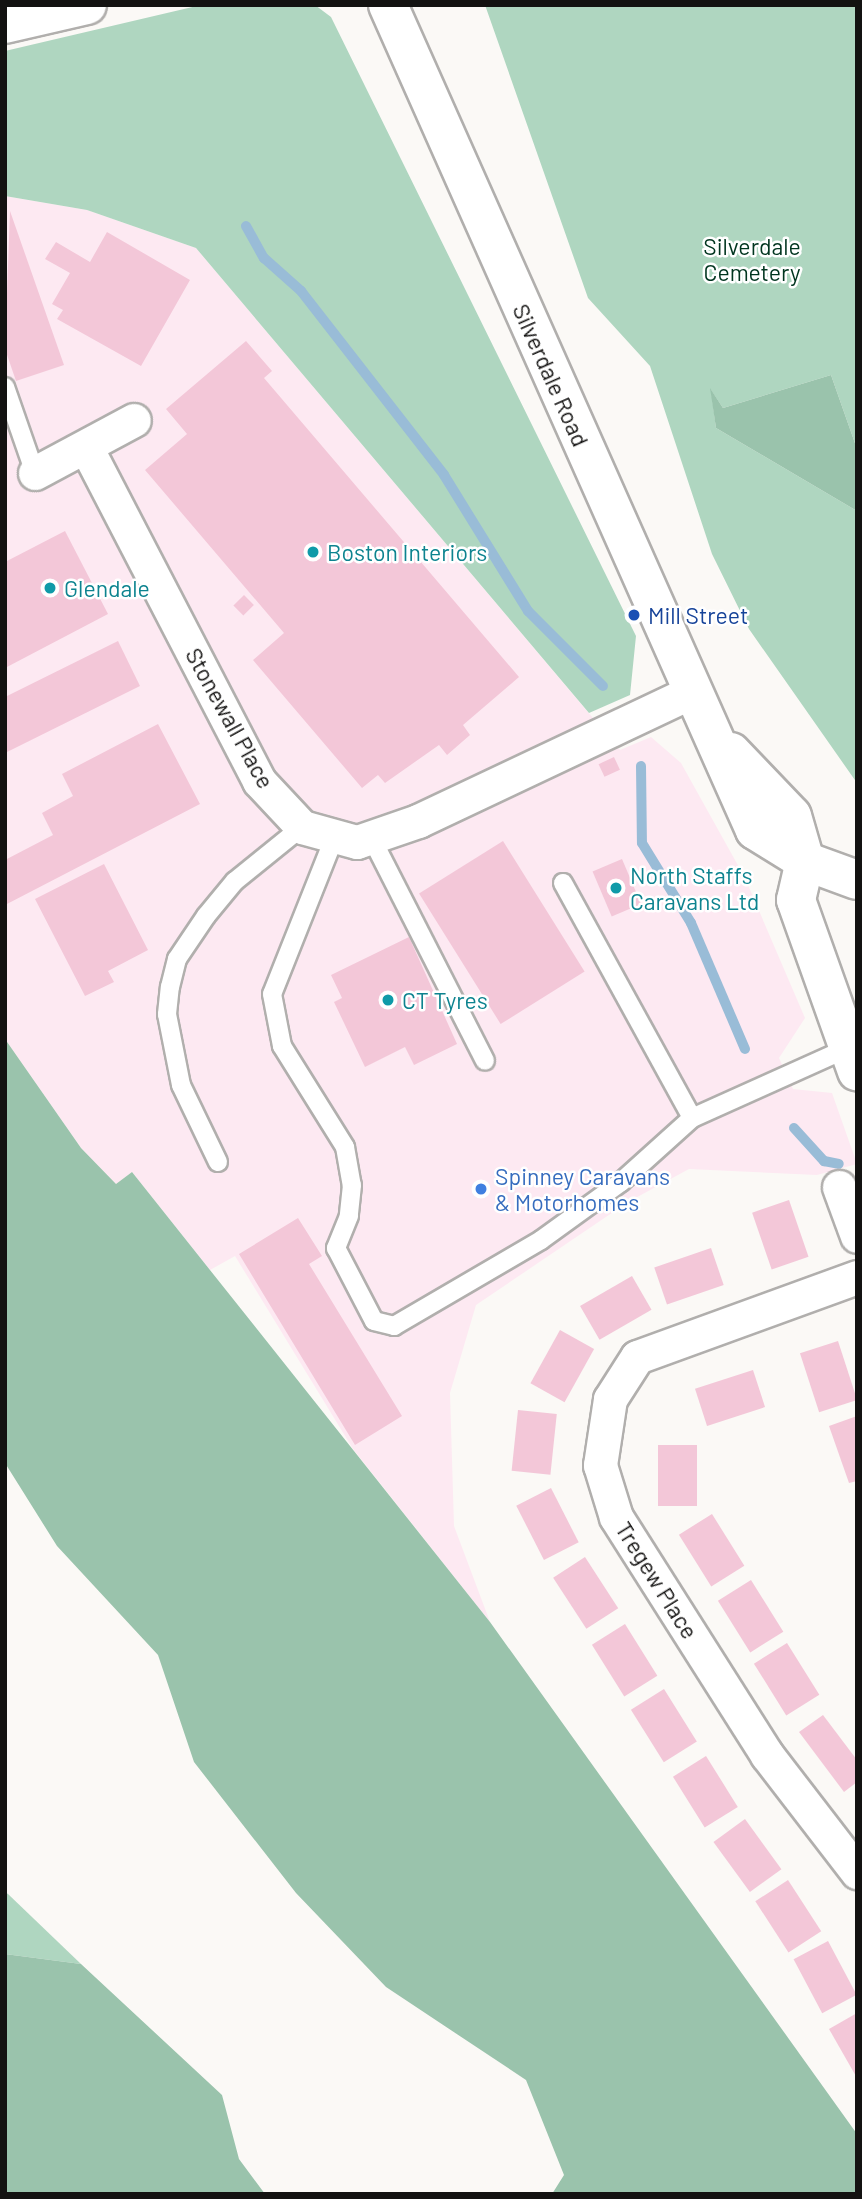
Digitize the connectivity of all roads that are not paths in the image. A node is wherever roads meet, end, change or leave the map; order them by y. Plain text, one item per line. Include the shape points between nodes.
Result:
1 (87, 5) edge
2 (388, 5) edge
3 (5, 24) edge
4 (7, 398) edge
5 (134, 420) dead end
6 (86, 447) junction
7 (35, 473) joint
8 (693, 691) junction
9 (302, 827) junction
10 (335, 836) junction
11 (371, 837) junction
12 (805, 861) junction
13 (857, 880) edge
14 (563, 883) dead end
15 (853, 1060) edge
16 (485, 1061) dead end
17 (692, 1118) junction
18 (218, 1162) dead end
19 (839, 1187) dead end
20 (857, 1236) edge
21 (857, 1277) edge
22 (857, 1872) edge

1 - 3 main road
2 - 8 main road, Silverdale Road
4 - 7 lane
5 - 6 street
6 - 7 street
6 - 9 street, Stonewall Place via 259,781
8 - 11 street via 418,821
8 - 12 main road, Silverdale Road via 719,741 792,816
9 - 10 street
9 - 18 lane via 235,881 174,968 167,1014 176,1063
10 - 11 street via 357,842
10 - 17 lane via 272,994 282,1046 345,1147 352,1185 349,1216 335,1248 374,1321 394,1326 541,1240 621,1182
11 - 16 lane
12 - 13 main road
12 - 15 main road via 796,900
14 - 17 lane
15 - 17 lane
19 - 20 street
21 - 22 street, Tregew Place via 637,1357 610,1399 600,1465 616,1517 767,1755

